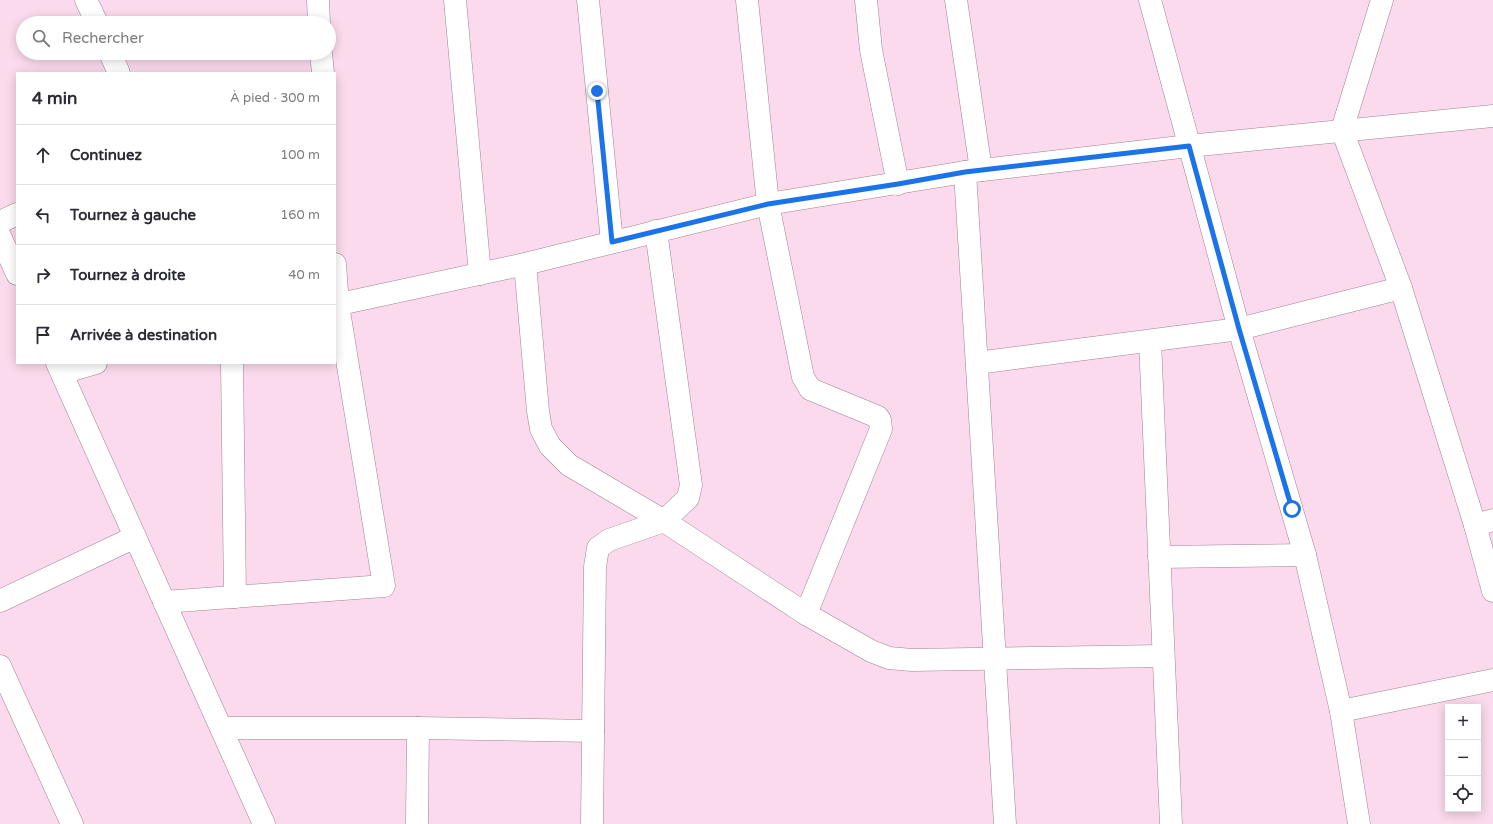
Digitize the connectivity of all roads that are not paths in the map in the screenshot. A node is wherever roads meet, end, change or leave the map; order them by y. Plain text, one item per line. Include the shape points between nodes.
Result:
1 (86, 0) edge
2 (318, 0) edge
3 (455, 0) edge
4 (588, 0) edge
5 (748, 0) edge
6 (866, 0) edge
7 (956, 0) edge
8 (1150, 0) edge
9 (1382, 0) edge
10 (94, 16) edge
11 (319, 16) edge
12 (113, 60) edge
13 (322, 60) edge
14 (119, 72) edge
15 (323, 72) edge
16 (1493, 116) edge
17 (1342, 130) junction
18 (1189, 146) junction
19 (973, 171) junction
20 (898, 184) junction
21 (768, 204) junction
22 (16, 214) edge
23 (0, 222) edge
24 (656, 231) junction
25 (0, 236) edge
26 (612, 242) junction
27 (525, 264) junction
28 (16, 272) edge
29 (480, 274) junction
30 (1401, 288) junction
31 (336, 305) edge
32 (1239, 329) junction
33 (1150, 340) junction
34 (977, 363) junction
35 (89, 364) edge
36 (232, 364) edge
37 (59, 368) edge
38 (664, 522) junction
39 (1484, 522) edge
40 (135, 537) junction
41 (1305, 554) junction
42 (1159, 557) junction
43 (1493, 591) edge
44 (235, 597) junction
45 (0, 601) edge
46 (164, 602) junction
47 (806, 614) junction
48 (1163, 656) junction
49 (995, 658) junction
50 (0, 666) edge
51 (1493, 680) edge
52 (1342, 711) junction
53 (221, 728) junction
54 (418, 728) junction
55 (593, 731) junction
56 (72, 824) edge
57 (264, 824) edge
58 (417, 824) edge
59 (592, 824) edge
60 (1005, 824) edge
61 (1171, 824) edge
62 (1359, 824) edge

1 - 10 street
2 - 11 street
3 - 29 street
4 - 26 street
5 - 21 street
6 - 20 street via 871,50
7 - 19 street
8 - 18 street
9 - 17 street
12 - 14 street
13 - 15 street
16 - 17 street
17 - 18 street
17 - 30 street
18 - 19 street
18 - 32 street
19 - 20 street
19 - 34 street
20 - 21 street
21 - 24 street
21 - 47 street via 803,377 810,389 878,417 881,424
22 - 23 street
24 - 26 street
24 - 38 street via 691,484 688,498
25 - 28 street
26 - 27 street
27 - 29 street
27 - 38 street via 538,411 541,428 550,446 569,465
29 - 31 street
30 - 32 street
30 - 39 street
31 - 44 street via 384,586
32 - 33 street
32 - 41 street
33 - 34 street
33 - 42 street
34 - 49 street
35 - 37 street
36 - 44 street
37 - 40 street
38 - 47 street
38 - 55 street via 609,540 598,548 595,567
39 - 43 street
40 - 45 street
40 - 46 street
41 - 42 street
41 - 52 street
42 - 48 street
44 - 46 street
46 - 53 street
47 - 49 street via 871,651 889,658
48 - 49 street
48 - 61 street
49 - 60 street
50 - 56 street
51 - 52 street
52 - 62 street
53 - 54 street
53 - 57 street
54 - 55 street
54 - 58 street
55 - 59 street

